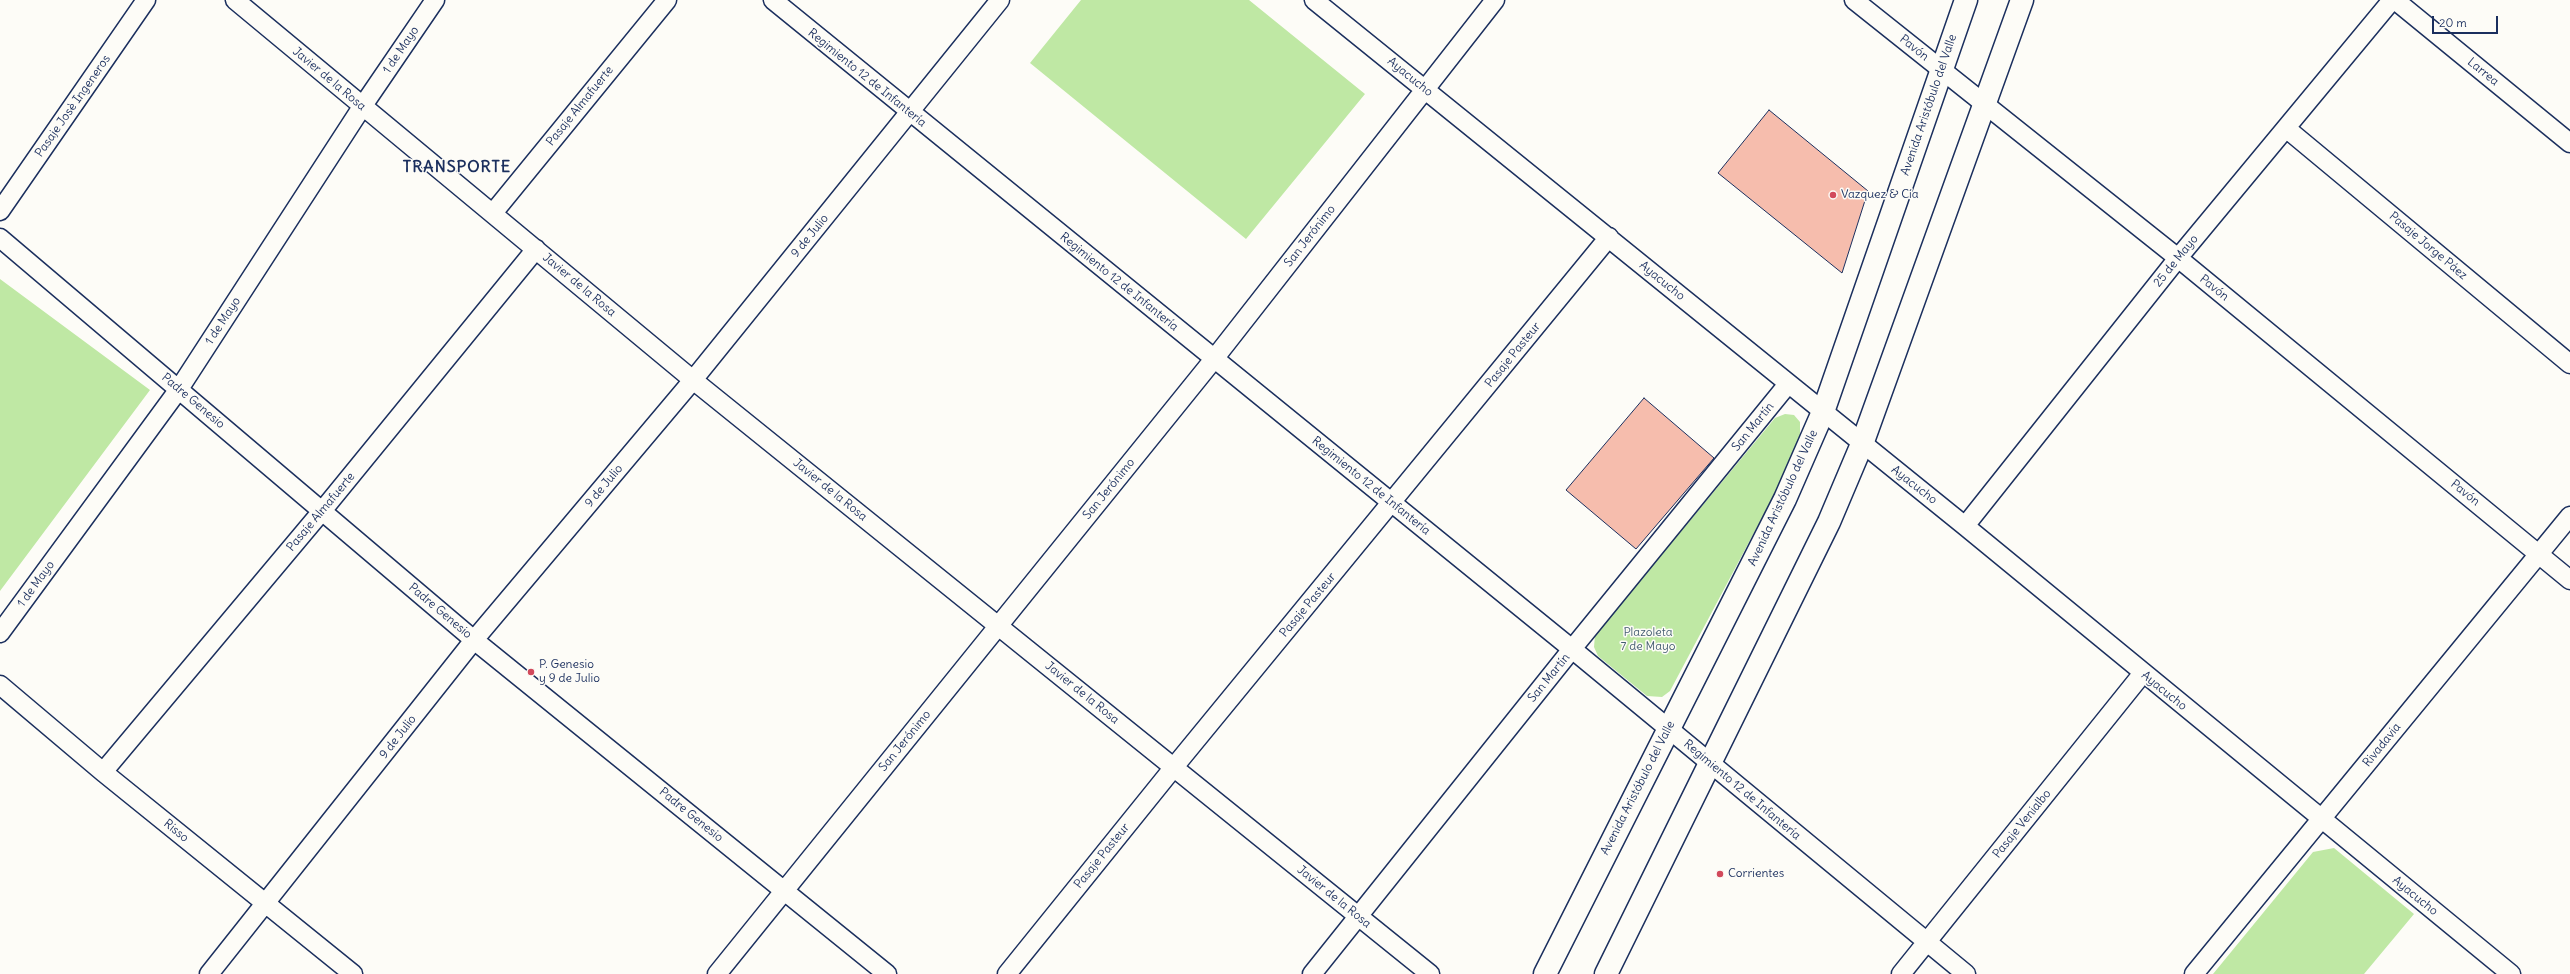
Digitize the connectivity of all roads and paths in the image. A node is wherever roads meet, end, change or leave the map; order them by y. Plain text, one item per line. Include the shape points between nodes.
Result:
1 (146, 0) edge
2 (235, 0) edge
3 (435, 0) edge
4 (667, 0) edge
5 (772, 0) edge
6 (1000, 0) edge
7 (1314, 0) edge
8 (1495, 0) edge
9 (1854, 0) edge
10 (1966, 0) edge
11 (2022, 0) edge
12 (2392, 0) edge
13 (2395, 0) edge
14 (1941, 70) junction
15 (1425, 88) junction
16 (1984, 104) junction
17 (362, 107) junction
18 (910, 113) junction
19 (2287, 129) junction
20 (2570, 143) edge
21 (0, 211) edge
22 (493, 213) junction
23 (1609, 237) junction
24 (0, 238) edge
25 (536, 249) junction
26 (2178, 258) junction
27 (1214, 359) junction
28 (2570, 364) edge
29 (693, 380) junction
30 (1788, 384) junction
31 (179, 390) junction
32 (1823, 412) junction
33 (1862, 444) junction
34 (1392, 503) junction
35 (322, 510) junction
36 (2570, 516) edge
37 (1965, 526) junction
38 (2539, 554) junction
39 (2570, 580) edge
40 (999, 626) junction
41 (0, 633) edge
42 (474, 640) junction
43 (1572, 649) junction
44 (2143, 673) junction
45 (0, 685) edge
46 (1668, 729) junction
47 (1710, 763) junction
48 (1174, 767) junction
49 (103, 772) junction
50 (2321, 820) junction
51 (785, 890) junction
52 (267, 904) junction
53 (1358, 916) junction
54 (1927, 943) junction
55 (209, 974) edge
56 (353, 974) edge
57 (717, 974) edge
58 (887, 974) edge
59 (1007, 974) edge
60 (1312, 974) edge
61 (1430, 974) edge
62 (1545, 974) edge
63 (1606, 974) edge
64 (1901, 974) edge
65 (1966, 974) edge
66 (2194, 974) edge
67 (2511, 974) edge

1 - 21 street, Pasaje Josè Ingeneros
2 - 17 street, Javier de la Rosa
3 - 17 street, 1 de Mayo
4 - 22 street, Pasaje Almafuerte
5 - 18 street, Regimiento 12 de Infantería
6 - 18 street, 9 de Julio
7 - 15 street, Ayacucho
8 - 15 street, San Jerónimo
9 - 14 street, Pavón
10 - 14 main road, Avenida Aristóbulo del Valle
11 - 16 main road
12 - 19 street, 25 de Mayo
13 - 20 street, Larrea
14 - 16 street, Pavón
14 - 32 main road, Avenida Aristóbulo del Valle
15 - 23 street, Ayacucho
15 - 27 street, San Jerónimo
16 - 26 street, Pavón
16 - 33 main road
17 - 22 street, Javier de la Rosa
17 - 31 street, 1 de Mayo
18 - 27 street, Regimiento 12 de Infantería
18 - 29 street, 9 de Julio
19 - 26 street, 25 de Mayo
19 - 28 street, Pasaje Jorge Páez
22 - 25 street, Javier de la Rosa
23 - 30 street, Ayacucho
23 - 34 street, Pasaje Pasteur
24 - 31 street, Padre Genesio
25 - 29 street, Javier de la Rosa
25 - 35 street, Pasaje Almafuerte
26 - 37 street, 25 de Mayo
26 - 38 street, Pavón
27 - 34 street, Regimiento 12 de Infantería
27 - 40 street, San Jerónimo
29 - 40 street, Javier de la Rosa
29 - 42 street, 9 de Julio
30 - 32 street, Ayacucho
30 - 43 street, San Martín
31 - 35 street, Padre Genesio
31 - 41 street, 1 de Mayo
32 - 33 street, Ayacucho
32 - 46 main road, Avenida Aristóbulo del Valle via 1785,499
33 - 37 street, Ayacucho
33 - 47 main road via 1829,522
34 - 43 street, Regimiento 12 de Infantería
34 - 48 street, Pasaje Pasteur
35 - 42 street, Padre Genesio
35 - 49 street, Pasaje Almafuerte
36 - 38 street, Rivadavia
37 - 44 street, Ayacucho
38 - 39 street, Pavón
38 - 50 street, Rivadavia
40 - 48 street, Javier de la Rosa
40 - 51 street, San Jerónimo
42 - 51 street, Padre Genesio
42 - 52 street, 9 de Julio
43 - 46 street, Regimiento 12 de Infantería
43 - 53 street, San Martín
44 - 50 street, Ayacucho
44 - 54 street, Pasaje Venialbo
45 - 49 street, Risso
46 - 47 street, Regimiento 12 de Infantería
46 - 62 main road, Avenida Aristóbulo del Valle
47 - 54 street, Regimiento 12 de Infantería
47 - 63 main road
48 - 53 street, Javier de la Rosa
48 - 59 street, Pasaje Pasteur
49 - 52 street, Risso
50 - 66 street, Rivadavia
50 - 67 street, Ayacucho
51 - 57 street, San Jerónimo
51 - 58 street, Padre Genesio
52 - 55 street, 9 de Julio
52 - 56 street, Risso
53 - 60 street, San Martín
53 - 61 street, Javier de la Rosa
54 - 64 street, Pasaje Venialbo
54 - 65 street, Regimiento 12 de Infantería

